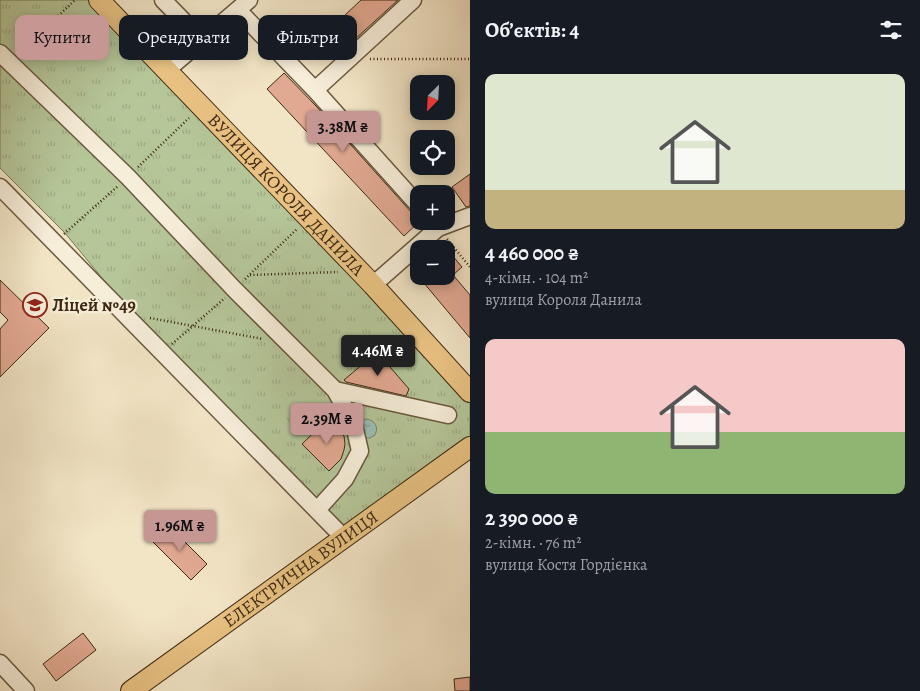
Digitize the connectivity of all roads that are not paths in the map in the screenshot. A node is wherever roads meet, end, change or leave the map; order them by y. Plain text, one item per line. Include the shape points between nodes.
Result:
1 (99, 0) edge
2 (163, 0) edge
3 (413, 0) edge
4 (244, 5) edge
5 (178, 15) edge
6 (232, 15) edge
7 (5, 58) edge
8 (179, 60) edge
9 (167, 70) junction
10 (315, 90) junction
11 (0, 187) edge
12 (410, 196) edge
13 (470, 216) edge
14 (455, 220) edge
15 (430, 230) edge
16 (373, 285) junction
17 (335, 390) junction
18 (470, 392) edge
19 (448, 415) dead end
20 (470, 447) edge
21 (317, 510) junction
22 (344, 538) junction
23 (0, 662) edge
24 (26, 691) edge
25 (131, 691) edge

1 - 9 main road, ВУЛИЦЯ КОРОЛЯ ДАНИЛА
2 - 5 street
3 - 10 street
4 - 6 street
4 - 10 street
7 - 17 street via 128,177
8 - 9 street
9 - 16 main road, ВУЛИЦЯ КОРОЛЯ ДАНИЛА
10 - 12 street
11 - 21 street
13 - 14 street
15 - 16 street
16 - 18 main road, ВУЛИЦЯ КОРОЛЯ ДАНИЛА
17 - 19 street
17 - 21 street via 354,426 360,452 345,479
20 - 22 main road, ЕЛЕКТРИЧНА ВУЛИЦЯ
21 - 22 street
22 - 25 main road, ЕЛЕКТРИЧНА ВУЛИЦЯ
23 - 24 street

